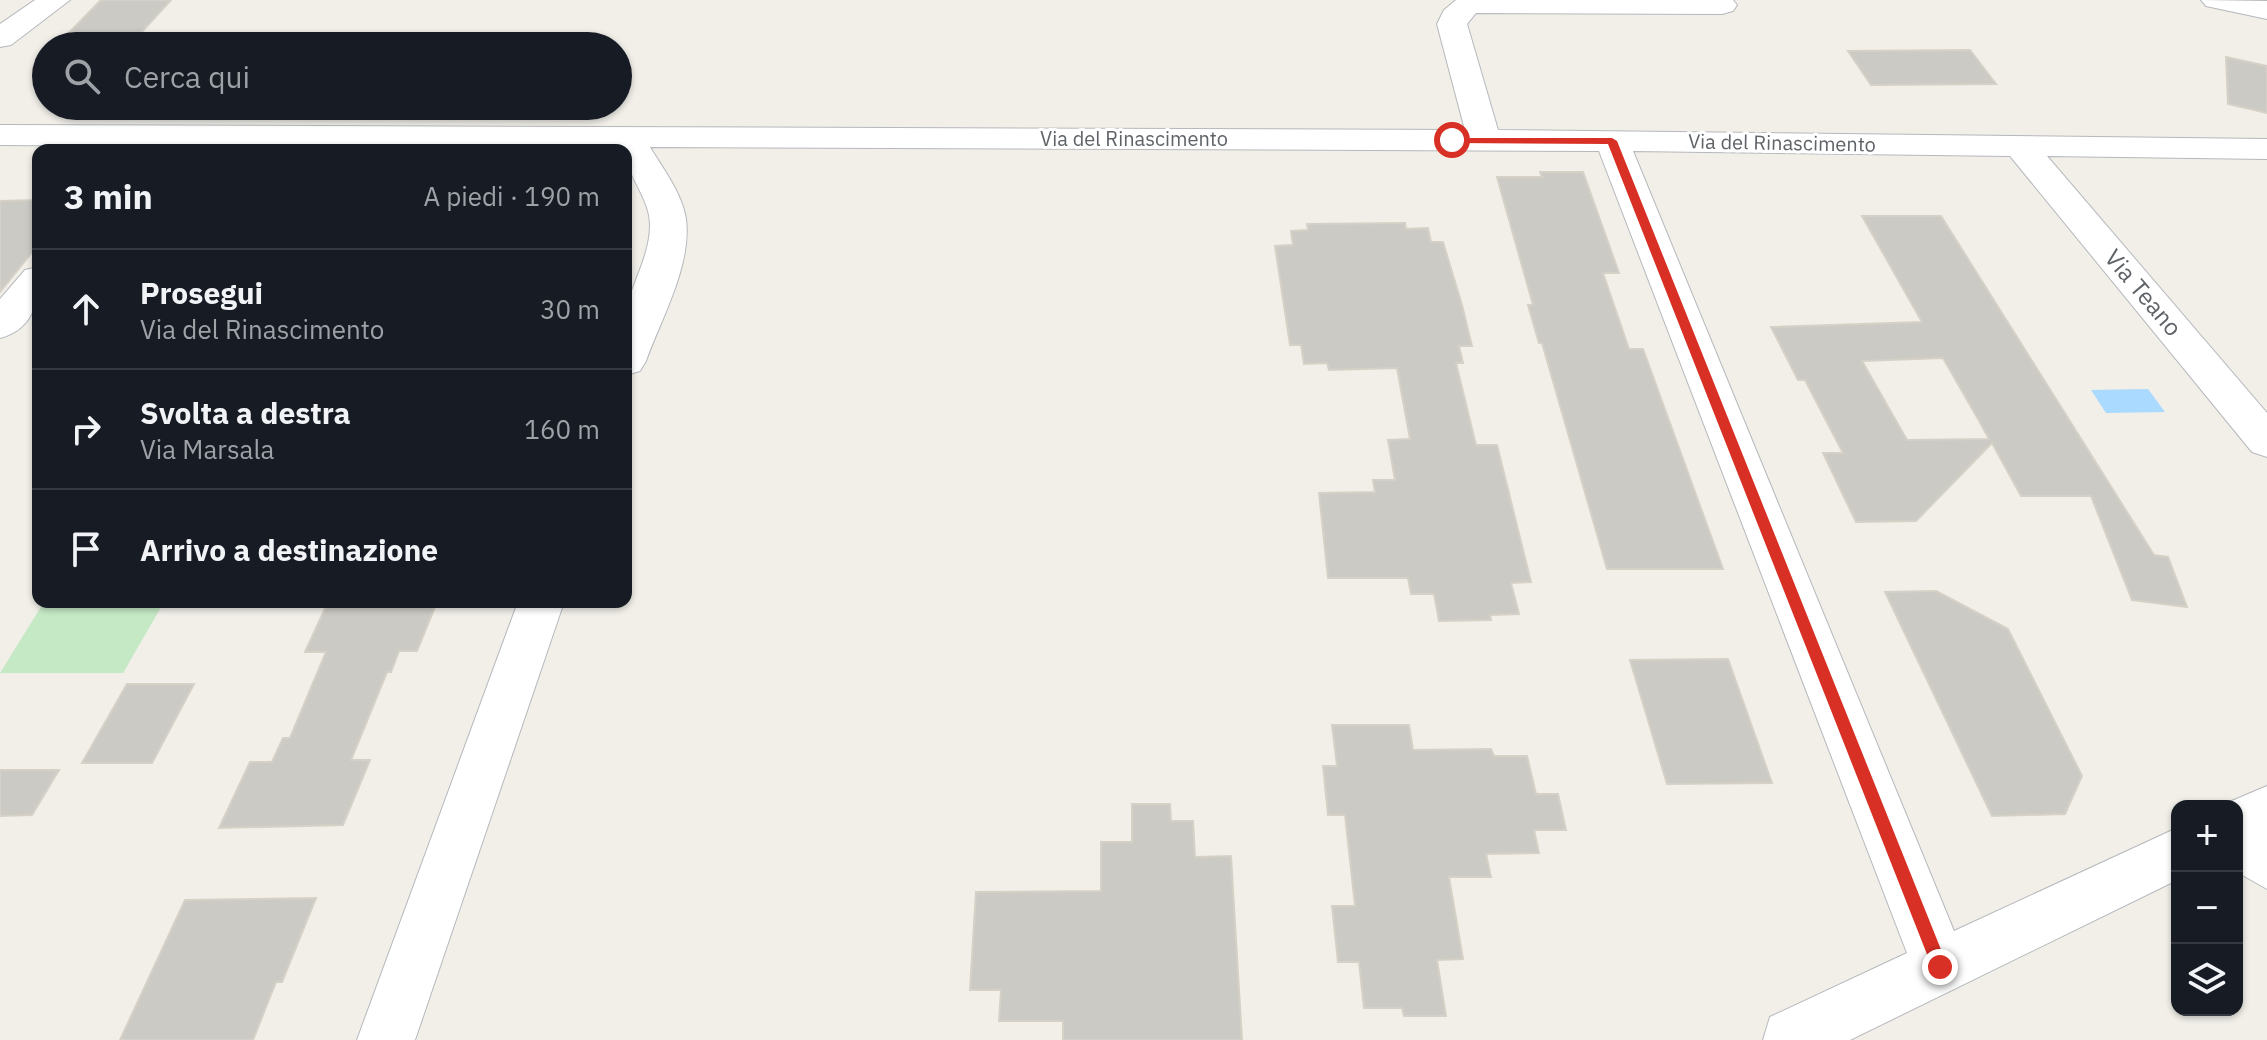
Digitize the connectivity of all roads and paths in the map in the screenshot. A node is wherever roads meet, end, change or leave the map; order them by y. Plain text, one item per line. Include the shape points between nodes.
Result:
1 (55, 0) edge
2 (2216, 0) edge
3 (1722, 5) dead end
4 (2267, 10) edge
5 (0, 38) edge
6 (0, 135) edge
7 (626, 136) junction
8 (1484, 140) junction
9 (1612, 141) junction
10 (149, 142) edge
11 (631, 144) edge
12 (632, 146) edge
13 (2020, 146) junction
14 (2267, 149) edge
15 (32, 286) edge
16 (0, 325) edge
17 (632, 344) edge
18 (2267, 441) edge
19 (539, 608) edge
20 (2267, 810) edge
21 (2243, 821) edge
22 (2243, 843) edge
23 (2171, 856) edge
24 (2267, 863) edge
25 (1940, 967) junction
26 (1791, 1038) edge
27 (386, 1040) edge

1 - 5 street
2 - 4 street
3 - 8 street via 1469,4 1452,24
6 - 10 street, Via del Rinascimento
7 - 8 street, Via del Rinascimento
7 - 10 street, Via del Rinascimento
7 - 11 street
8 - 9 street, Via del Rinascimento
9 - 13 street, Via del Rinascimento
9 - 25 street
12 - 17 street via 659,193 668,223 663,256
13 - 14 street, Via del Rinascimento
13 - 18 street, Via Teano
15 - 16 street
19 - 27 street
20 - 21 street
22 - 24 street
23 - 25 street
25 - 26 street

